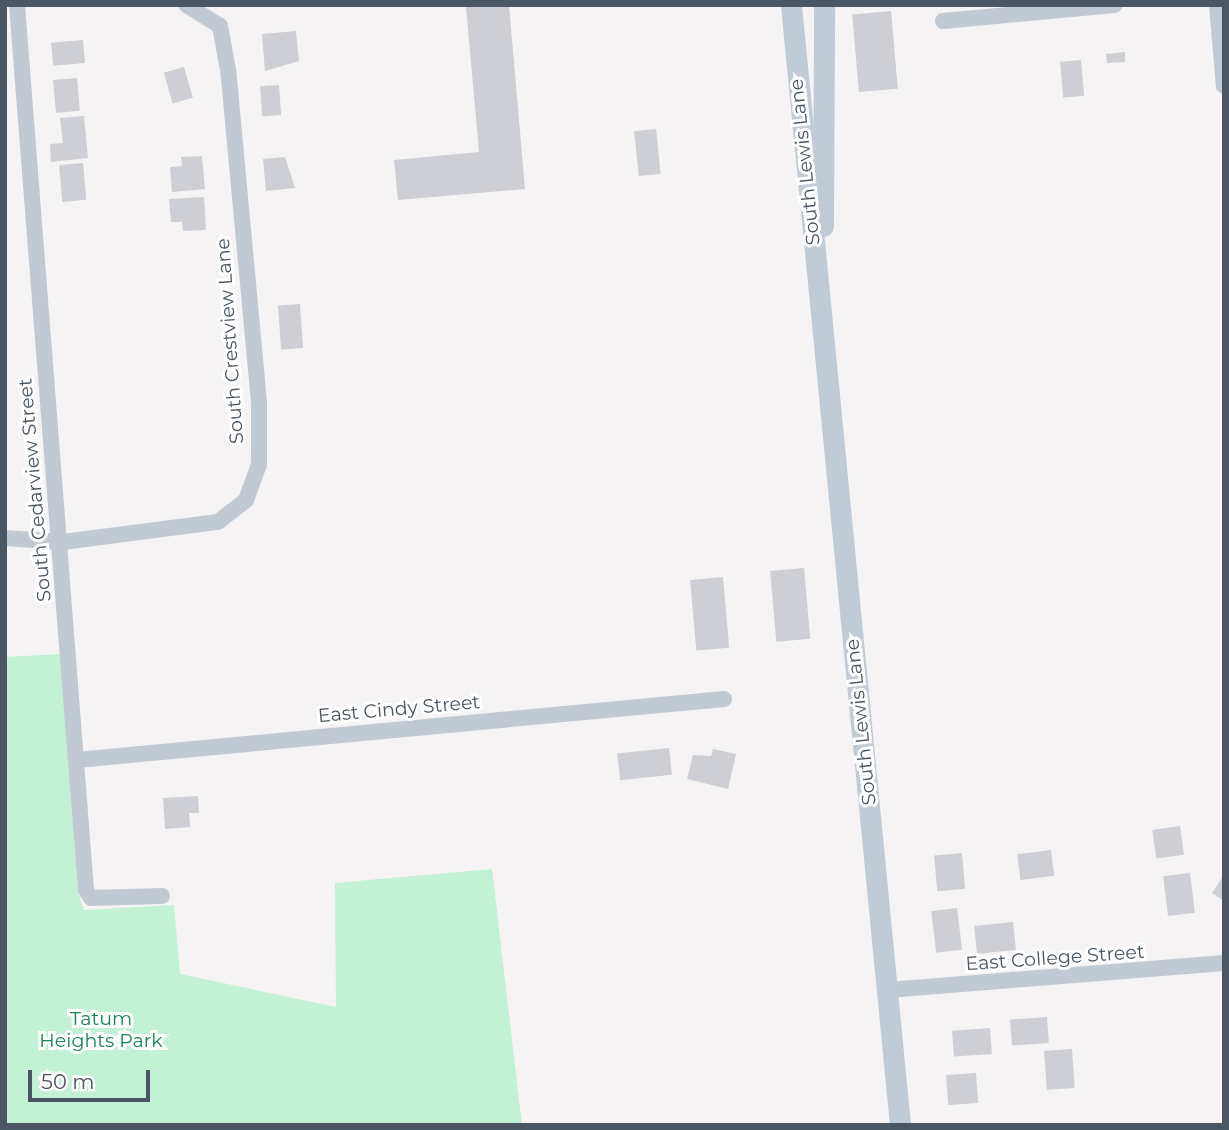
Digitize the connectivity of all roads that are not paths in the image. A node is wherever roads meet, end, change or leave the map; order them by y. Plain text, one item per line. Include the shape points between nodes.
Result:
1 (15, 5) edge
2 (186, 5) edge
3 (791, 5) edge
4 (824, 5) edge
5 (1114, 5) edge
6 (1217, 5) edge
7 (5, 6) edge
8 (943, 21) dead end
9 (1224, 86) edge
10 (821, 319) junction
11 (5, 538) edge
12 (63, 542) junction
13 (724, 699) dead end
14 (77, 760) junction
15 (162, 896) dead end
16 (1224, 962) edge
17 (888, 990) junction
18 (900, 1125) edge

1 - 7 street
1 - 12 street, South Cedarview Street
2 - 12 street, South Crestview Lane via 220,26 228,70 259,402 259,465 246,499 218,522
3 - 10 street, South Lewis Lane
4 - 10 street, South Lewis Lane
5 - 8 street
6 - 9 street
10 - 17 street, South Lewis Lane
11 - 12 street, South Crestview Lane
12 - 14 street, South Cedarview Street
13 - 14 street, East Cindy Street
14 - 15 street, South Cedarview Street via 91,898
16 - 17 street, East College Street
17 - 18 street, South Lewis Lane

